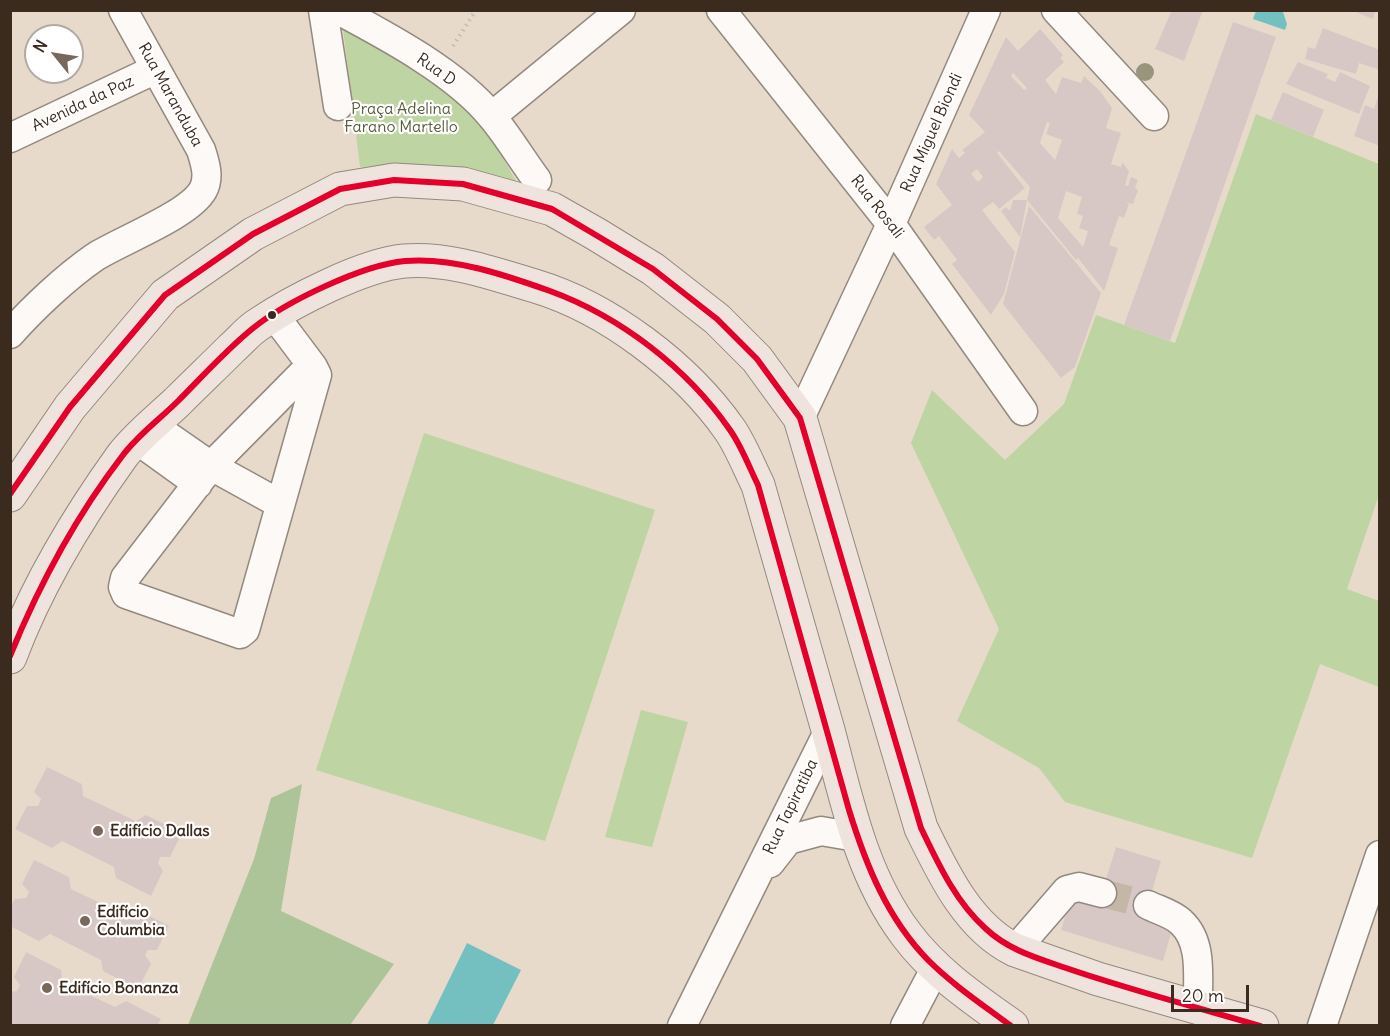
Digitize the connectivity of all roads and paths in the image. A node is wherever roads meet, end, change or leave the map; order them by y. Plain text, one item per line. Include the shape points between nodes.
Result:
1 (123, 10) edge
2 (323, 10) edge
3 (338, 10) edge
4 (476, 10) edge
5 (621, 10) edge
6 (721, 10) edge
7 (986, 10) edge
8 (1056, 10) edge
9 (156, 69) junction
10 (438, 69) junction
11 (338, 106) dead end
12 (492, 116) junction
13 (1154, 116) dead end
14 (10, 138) edge
15 (537, 180) dead end
16 (891, 224) junction
17 (274, 315) junction
18 (10, 334) edge
19 (313, 367) junction
20 (1023, 411) dead end
21 (800, 418) junction
22 (145, 433) junction
23 (205, 475) junction
24 (10, 495) edge
25 (280, 504) junction
26 (10, 657) edge
27 (828, 732) junction
28 (856, 837) junction
29 (1380, 855) edge
30 (753, 883) junction
31 (1102, 893) tunnel mouth
32 (1148, 905) tunnel mouth
33 (1015, 950) junction
34 (936, 967) junction
35 (1198, 1008) junction
36 (682, 1026) edge
37 (905, 1026) edge
38 (1012, 1026) edge
39 (1262, 1026) edge
40 (1322, 1026) edge

1 - 9 street, Rua Maranduba
2 - 11 street
3 - 10 street, Rua D
4 - 10 path
5 - 12 street
6 - 16 street, Rua Rosali
7 - 16 street, Rua Miguel Biondi
8 - 13 street
9 - 14 street, Avenida da Paz
9 - 18 street, Rua Maranduba via 201,150 207,171 204,189 190,205 94,258 32,309
10 - 12 street, Rua D
12 - 15 street, Rua D
16 - 20 street, Rua Rosali
16 - 21 street, Rua Miguel Biondi
17 - 19 street
17 - 22 main road via 257,324
17 - 27 main road via 316,292 377,267 404,261 440,263 555,292 600,313 650,349 694,386 731,431 758,484
19 - 23 street
19 - 25 street via 317,375
21 - 24 main road via 758,359 717,319 653,269 596,234 552,209 463,184 394,180 340,189 253,234 165,295 70,407
21 - 33 main road via 921,828 947,881 980,924
22 - 23 street
22 - 26 main road via 124,453 69,538
23 - 25 street
23 - 25 street via 125,578 126,594 240,634 245,630
27 - 28 main road
27 - 30 street, Rua Tapiratiba
28 - 30 street, Rua Tapiratiba via 821,831 788,840
28 - 34 main road via 887,904 906,934
29 - 40 street
30 - 36 street, Rua Tapiratiba
31 - 33 street via 1079,887 1067,890
32 - 35 street via 1181,921 1193,939 1197,952
33 - 35 main road
34 - 37 street
34 - 38 main road
35 - 39 main road

